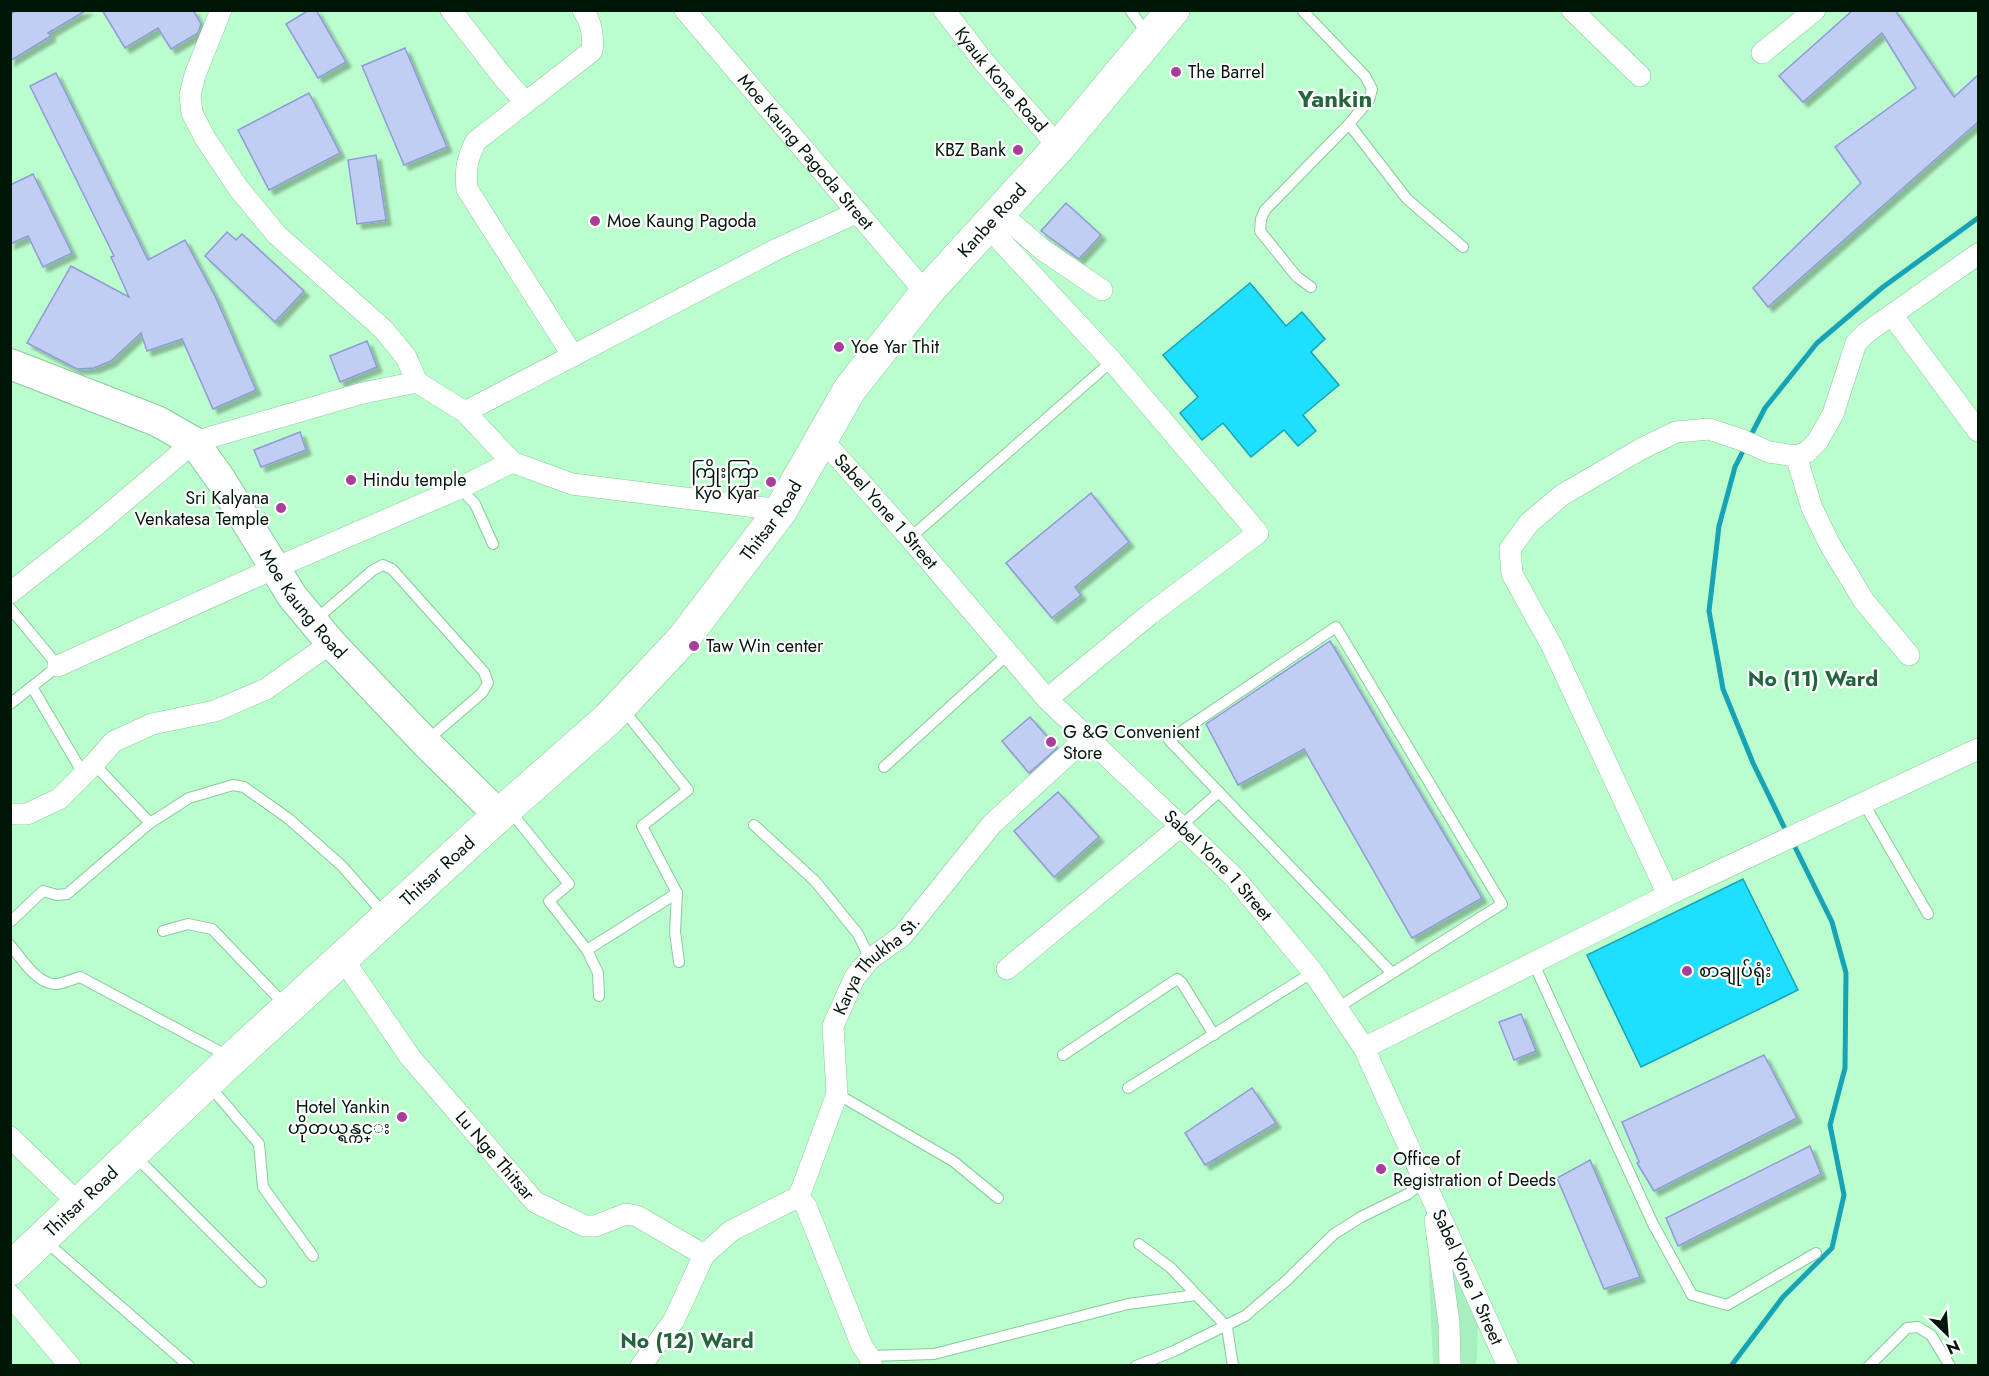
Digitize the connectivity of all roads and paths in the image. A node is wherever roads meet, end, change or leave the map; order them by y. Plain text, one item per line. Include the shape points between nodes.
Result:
1 (221, 10) edge
2 (451, 10) edge
3 (583, 10) edge
4 (685, 10) edge
5 (944, 10) edge
6 (1130, 10) edge
7 (1173, 10) edge
8 (1302, 10) edge
9 (1572, 10) edge
10 (1815, 10) edge
11 (1150, 38) junction
12 (1762, 53) dead end
13 (1640, 76) dead end
14 (525, 102) junction
15 (1349, 124) junction
16 (1059, 147) junction
17 (858, 212) junction
18 (994, 219) junction
19 (1463, 247) dead end
20 (1978, 254) edge
21 (1311, 287) dead end
22 (1102, 290) dead end
23 (926, 293) junction
24 (1892, 315) junction
25 (573, 356) junction
26 (1112, 362) junction
27 (10, 364) edge
28 (417, 382) junction
29 (465, 412) junction
30 (1978, 431) edge
31 (821, 438) junction
32 (194, 442) junction
33 (1796, 456) junction
34 (512, 462) junction
35 (460, 488) junction
36 (781, 510) junction
37 (910, 538) junction
38 (493, 544) dead end
39 (275, 568) junction
40 (10, 593) edge
41 (10, 608) edge
42 (322, 632) junction
43 (1007, 655) junction
44 (1909, 655) dead end
45 (58, 666) junction
46 (32, 687) junction
47 (1047, 699) junction
48 (10, 704) edge
49 (620, 705) junction
50 (1086, 738) junction
51 (425, 742) junction
52 (1978, 749) edge
53 (884, 767) dead end
54 (89, 769) junction
55 (1219, 792) junction
56 (1863, 802) junction
57 (503, 811) junction
58 (10, 814) edge
59 (150, 823) junction
60 (753, 825) dead end
61 (1181, 826) junction
62 (677, 893) junction
63 (1668, 895) junction
64 (1928, 914) dead end
65 (12, 916) edge
66 (387, 917) junction
67 (163, 931) dead end
68 (10, 945) edge
69 (587, 950) junction
70 (343, 959) junction
71 (870, 959) junction
72 (679, 962) dead end
73 (1533, 962) junction
74 (1007, 969) dead end
75 (1313, 972) junction
76 (1392, 973) junction
77 (599, 996) dead end
78 (288, 1008) junction
79 (1337, 1008) junction
80 (1214, 1035) junction
81 (1364, 1048) junction
82 (1063, 1055) dead end
83 (232, 1059) junction
84 (207, 1082) junction
85 (1128, 1088) dead end
86 (837, 1094) junction
87 (10, 1137) edge
88 (131, 1153) junction
89 (1428, 1188) junction
90 (798, 1197) junction
91 (998, 1198) dead end
92 (78, 1203) junction
93 (42, 1238) junction
94 (1139, 1244) dead end
95 (1816, 1253) dead end
96 (704, 1255) junction
97 (313, 1256) dead end
98 (10, 1269) edge
99 (261, 1282) dead end
100 (10, 1294) edge
101 (1196, 1295) junction
102 (1227, 1327) junction
103 (934, 1354) junction
104 (870, 1361) edge
105 (70, 1365) edge
106 (189, 1365) edge
107 (641, 1365) edge
108 (938, 1365) edge
109 (1136, 1365) edge
110 (1233, 1365) edge
111 (1450, 1365) edge
112 (1508, 1365) edge
113 (1869, 1365) edge
114 (1950, 1365) edge

1 - 28 street via 190,95 192,113 205,138 239,189 277,235 383,329 406,357
2 - 14 street
3 - 14 street via 594,38 592,51
4 - 17 street, Moe Kaung Pagoda Street
5 - 16 street, Kyauk Kone Road
6 - 11 lane
7 - 11 main road, Kanbe Road
8 - 15 lane via 1365,76 1372,89 1369,100
9 - 13 street
10 - 12 street
11 - 16 main road, Kanbe Road
14 - 25 street via 476,141 468,156 467,189
15 - 19 lane via 1407,199
15 - 21 lane via 1265,210 1261,219 1260,231 1297,277
16 - 18 main road, Kanbe Road
17 - 23 street, Moe Kaung Pagoda Street
17 - 25 street via 777,249
18 - 22 street
18 - 23 main road, Kanbe Road
18 - 26 street
20 - 24 street
23 - 31 main road, Kanbe Road via 850,389
24 - 30 street
24 - 33 street via 1856,343 1833,414 1817,442
25 - 29 street
26 - 37 lane
26 - 47 street via 1258,533 1150,614
27 - 32 main road, Moe Kaung Road via 157,421
28 - 29 street
28 - 32 street via 363,393
29 - 34 street
31 - 36 main road, Thitsar Road
31 - 37 street, Sabel Yone 1 Street
32 - 39 main road, Moe Kaung Road
32 - 40 street
33 - 44 street via 1812,508 1830,545 1864,601
33 - 63 street via 1769,452 1709,429 1676,432 1641,448 1563,495 1529,523 1510,549 1512,573 1551,646
34 - 35 street
34 - 36 street via 572,484
35 - 38 lane via 474,504
35 - 39 street
36 - 49 main road, Thitsar Road via 684,638
37 - 43 street, Sabel Yone 1 Street
39 - 42 main road, Moe Kaung Road
39 - 45 street
41 - 45 lane
42 - 51 main road, Moe Kaung Road
42 - 51 lane via 373,570 383,565 392,569 484,672 488,683 482,693
42 - 54 street via 266,689 214,711 152,724 113,742
43 - 47 street, Sabel Yone 1 Street
43 - 53 lane
45 - 46 lane
46 - 48 lane
46 - 54 lane
47 - 50 street, Sabel Yone 1 Street
49 - 57 main road, Thitsar Road
49 - 62 lane via 688,790 642,826
50 - 61 street, Sabel Yone 1 Street
50 - 71 street, Karya Thukha St. via 992,824 902,936
51 - 57 main road, Moe Kaung Road
52 - 56 street
54 - 58 street via 59,799 27,814
54 - 59 lane
55 - 61 lane
55 - 76 lane
55 - 76 lane via 1169,740 1335,627 1502,904
56 - 63 street
56 - 64 lane
57 - 66 main road, Thitsar Road
57 - 69 lane via 569,885 549,901
59 - 65 lane via 67,894 44,891
59 - 66 lane via 189,798 233,784 244,787 290,819 342,866
60 - 71 lane via 815,881 858,934
61 - 74 street
61 - 75 street, Sabel Yone 1 Street via 1234,877
62 - 69 lane
62 - 72 lane via 675,932
63 - 73 street
66 - 70 main road, Thitsar Road
67 - 78 lane via 188,924 212,928
68 - 83 lane via 45,982 57,984 80,977
69 - 77 lane via 598,973
70 - 78 main road, Thitsar Road
70 - 96 street, Lu Nge Thitsar via 410,1057 536,1202 585,1226 626,1214 637,1216
71 - 86 street, Karya Thukha St. via 855,977 833,1026
73 - 81 street
73 - 95 lane via 1653,1224 1692,1295 1727,1305
75 - 79 street, Sabel Yone 1 Street
75 - 80 lane
76 - 79 lane
78 - 83 main road, Thitsar Road
79 - 81 street, Sabel Yone 1 Street
80 - 82 lane via 1177,979
80 - 85 lane
81 - 89 street, Sabel Yone 1 Street
83 - 84 main road, Thitsar Road
84 - 88 main road, Thitsar Road
84 - 97 lane via 258,1144 263,1187
86 - 90 street, Karya Thukha St.
86 - 91 lane via 953,1161
87 - 92 street
88 - 92 main road, Thitsar Road
88 - 99 lane
89 - 102 lane via 1408,1194 1334,1234 1270,1295
89 - 111 street via 1449,1323
89 - 112 street, Sabel Yone 1 Street
90 - 96 street via 731,1231
90 - 104 street via 806,1206
92 - 93 main road, Thitsar Road
93 - 98 main road, Thitsar Road
93 - 106 lane
94 - 101 lane via 1171,1268
96 - 107 street via 674,1320
100 - 105 street
101 - 102 lane
101 - 103 lane via 1128,1304
102 - 109 lane
102 - 110 lane
103 - 104 lane
103 - 108 lane
113 - 114 lane via 1907,1328 1918,1327 1931,1335

